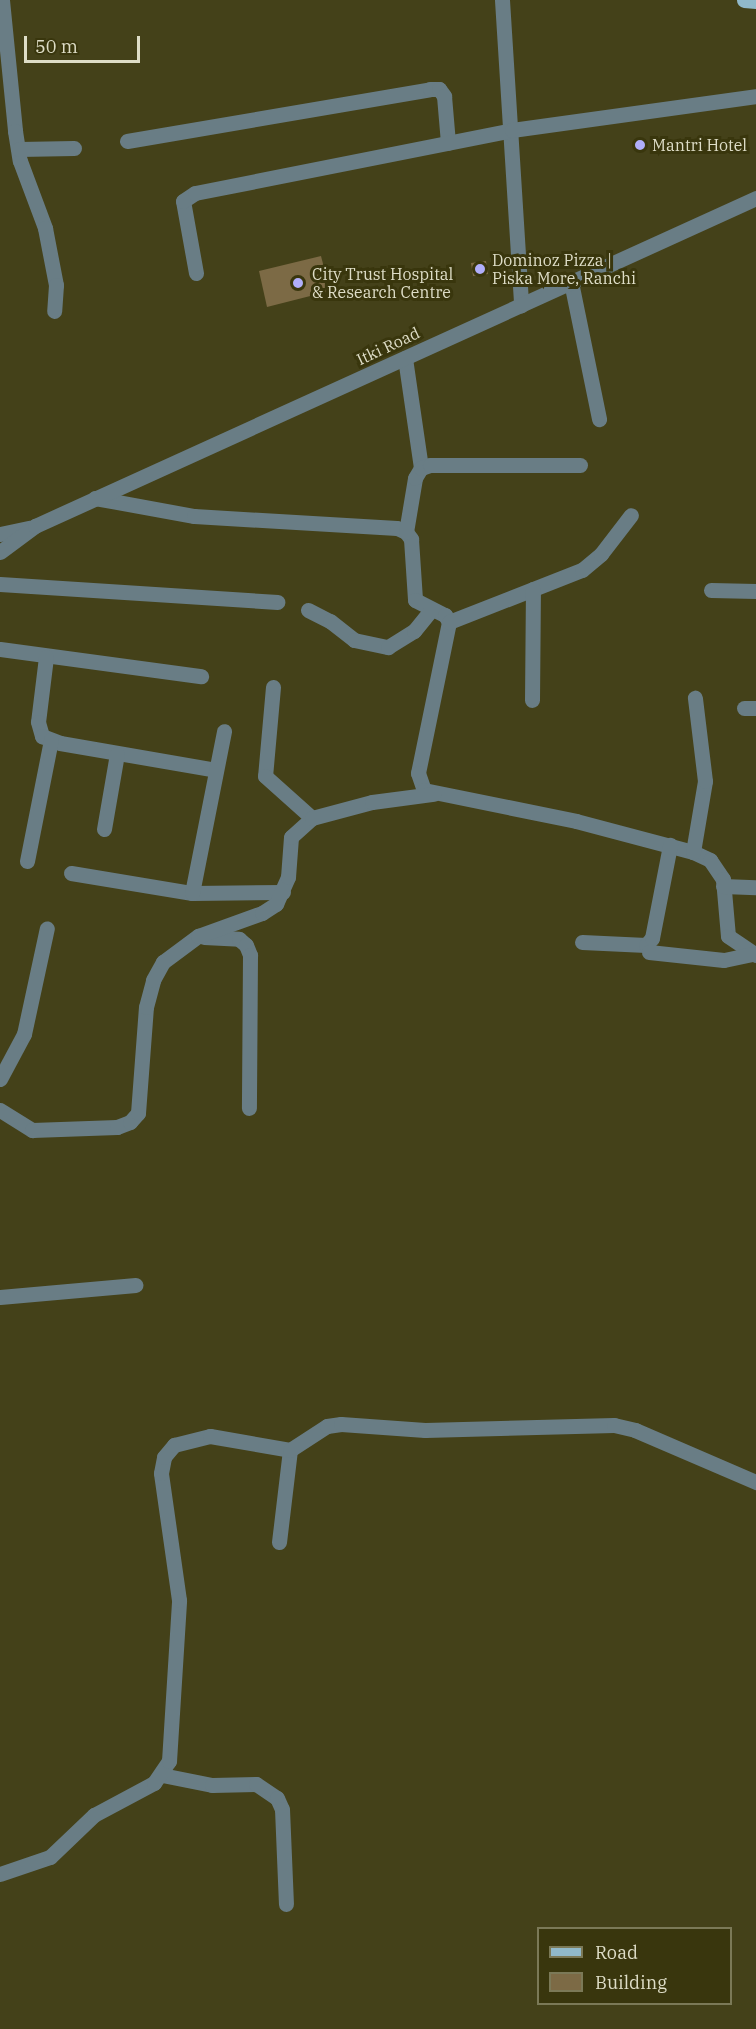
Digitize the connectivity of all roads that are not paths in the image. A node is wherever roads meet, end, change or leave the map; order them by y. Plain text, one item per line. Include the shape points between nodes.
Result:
1 (3, 0) edge
2 (502, 0) edge
3 (744, 0) edge
4 (756, 1) edge
5 (756, 96) edge
6 (512, 130) junction
7 (127, 141) dead end
8 (448, 143) junction
9 (74, 148) dead end
10 (19, 149) junction
11 (756, 198) edge
12 (196, 273) dead end
13 (571, 282) junction
14 (521, 305) junction
15 (54, 311) dead end
16 (405, 358) junction
17 (599, 419) dead end
18 (580, 465) dead end
19 (421, 468) junction
20 (95, 498) junction
21 (631, 514) dead end
22 (35, 526) junction
23 (406, 532) junction
24 (0, 534) edge
25 (0, 552) edge
26 (0, 584) edge
27 (533, 589) junction
28 (711, 590) dead end
29 (756, 591) edge
30 (277, 602) dead end
31 (432, 609) junction
32 (308, 610) dead end
33 (449, 622) junction
34 (0, 650) edge
35 (46, 657) junction
36 (201, 676) dead end
37 (273, 687) dead end
38 (695, 698) dead end
39 (532, 700) dead end
40 (224, 731) dead end
41 (51, 740) junction
42 (117, 754) junction
43 (216, 770) junction
44 (433, 794) junction
45 (312, 818) junction
46 (104, 830) dead end
47 (670, 845) junction
48 (693, 852) junction
49 (27, 861) dead end
50 (71, 873) dead end
51 (723, 886) junction
52 (756, 887) edge
53 (283, 892) junction
54 (192, 893) junction
55 (47, 928) dead end
56 (198, 936) junction
57 (582, 942) dead end
58 (649, 952) dead end
59 (754, 955) edge
60 (0, 1079) edge
61 (249, 1108) dead end
62 (0, 1110) edge
63 (135, 1285) dead end
64 (0, 1297) edge
65 (290, 1449) junction
66 (756, 1482) edge
67 (279, 1542) dead end
68 (162, 1775) junction
69 (0, 1874) edge
70 (286, 1904) dead end

1 - 10 street
2 - 6 street
3 - 4 main road
5 - 6 street
6 - 8 street
6 - 14 street
7 - 8 street via 439,89 444,96
8 - 12 street via 186,196 184,216
9 - 10 street
10 - 15 street via 45,228 56,285
11 - 13 street, Itki Road
13 - 14 street, Itki Road
13 - 17 street
14 - 16 street, Itki Road
16 - 19 street
16 - 20 street, Itki Road
18 - 19 street
19 - 23 street via 415,478
20 - 22 street, Itki Road
20 - 23 street via 194,516 397,528
21 - 27 street via 590,565
22 - 24 street
22 - 25 street
23 - 31 street via 411,538 413,593 421,606
26 - 30 street
27 - 33 street
27 - 39 street
28 - 29 street
31 - 32 street via 414,632 388,647 354,640
31 - 33 street via 445,615
33 - 44 street via 418,773 419,783
34 - 35 street
35 - 36 street
35 - 41 street via 38,731
37 - 45 street via 265,776
38 - 48 street via 705,781
40 - 43 street
41 - 42 street
41 - 49 street
42 - 43 street
42 - 46 street
43 - 54 street
44 - 45 street via 372,802
44 - 47 street via 527,809
45 - 53 street via 291,837
47 - 48 street
47 - 57 street via 652,938 637,947
48 - 51 street via 718,867
50 - 54 street
51 - 52 street
51 - 59 street via 728,936
53 - 54 street
53 - 56 street via 276,904 262,913
55 - 60 street via 24,1034
56 - 61 street via 238,939 250,955
56 - 62 street via 163,962 153,980 142,1037 138,1113 130,1122 117,1127 32,1130
58 - 59 street via 724,960
63 - 64 street
65 - 66 street via 327,1426 340,1424 425,1430 614,1425 635,1430
65 - 67 street
65 - 68 street via 210,1436 174,1445 164,1457 162,1488 179,1599 169,1761
68 - 69 street via 94,1815 50,1857
68 - 70 street via 212,1785 256,1784 277,1798 282,1809

